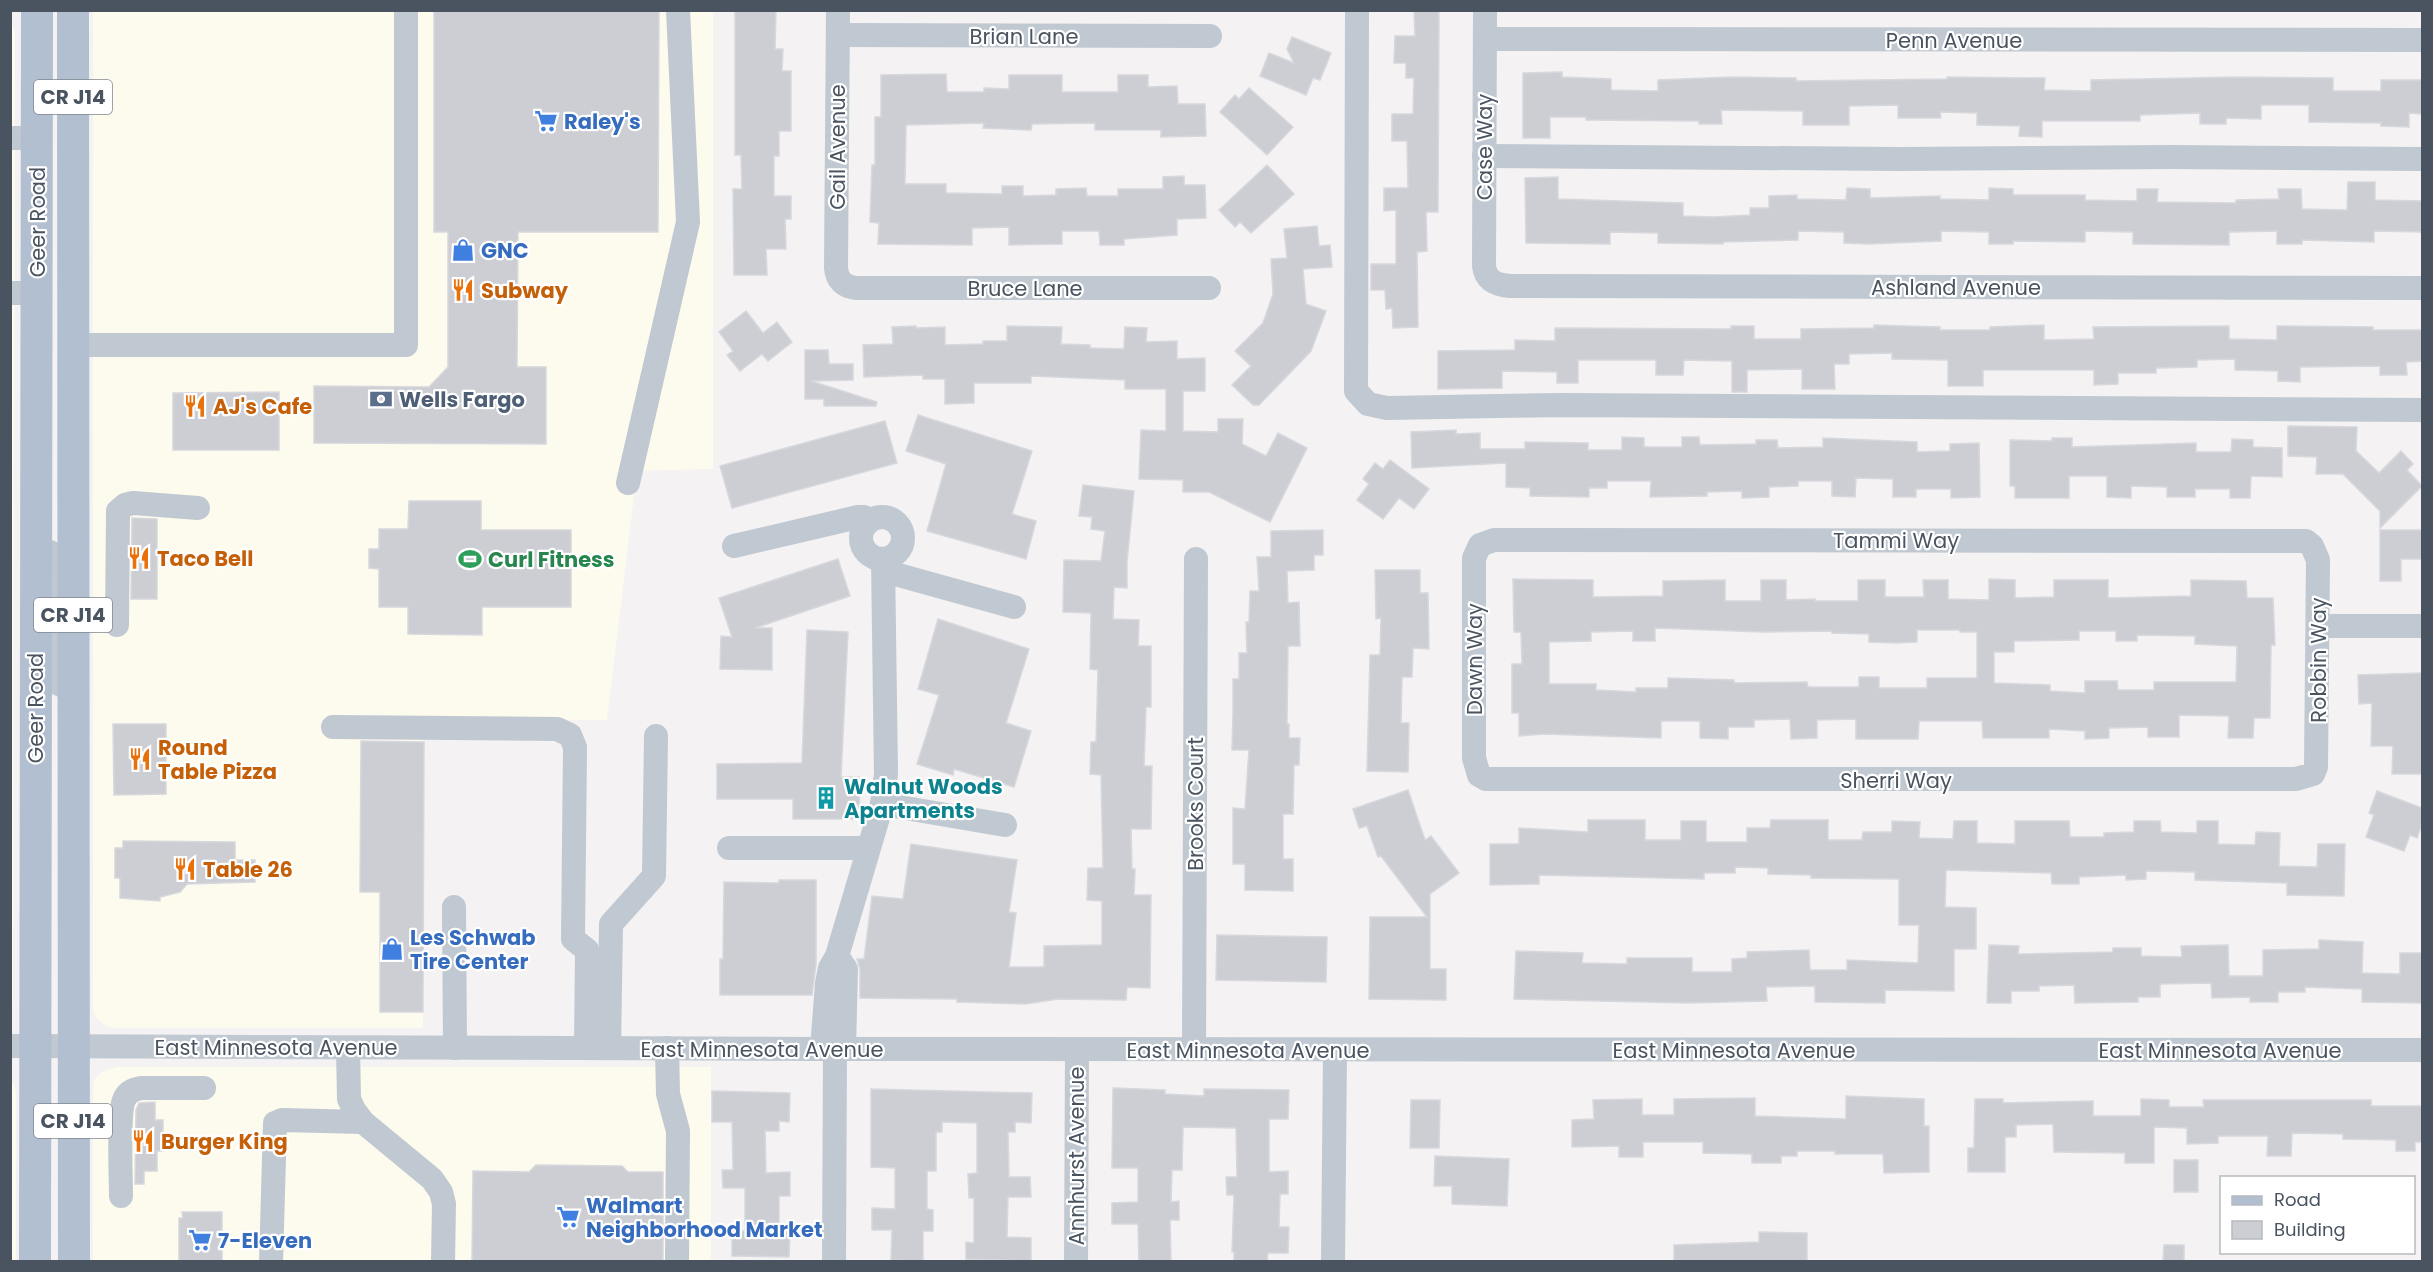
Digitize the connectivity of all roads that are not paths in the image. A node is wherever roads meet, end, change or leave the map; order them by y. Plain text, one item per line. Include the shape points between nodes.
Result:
1 (37, 10) edge
2 (73, 10) edge
3 (406, 10) edge
4 (678, 10) edge
5 (838, 10) edge
6 (1357, 10) edge
7 (1485, 10) edge
8 (838, 35) junction
9 (1210, 36) dead end
10 (1485, 39) junction
11 (2422, 40) edge
12 (24, 138) edge
13 (1484, 156) junction
14 (2422, 159) edge
15 (1491, 281) joint
16 (841, 282) joint
17 (1209, 288) dead end
18 (2422, 288) edge
19 (23, 293) edge
20 (73, 345) junction
21 (2422, 410) edge
22 (628, 483) dead end
23 (198, 508) dead end
24 (36, 511) junction
25 (869, 520) junction
26 (1480, 545) joint
27 (734, 546) dead end
28 (2312, 546) joint
29 (1196, 559) dead end
30 (883, 565) junction
31 (1014, 607) dead end
32 (35, 609) junction
33 (73, 613) junction
34 (117, 624) dead end
35 (2318, 626) junction
36 (2422, 626) edge
37 (73, 691) junction
38 (333, 727) dead end
39 (656, 736) dead end
40 (2313, 774) joint
41 (1479, 775) joint
42 (882, 804) junction
43 (1005, 825) dead end
44 (729, 848) dead end
45 (868, 848) junction
46 (454, 906) dead end
47 (23, 1047) edge
48 (73, 1047) junction
49 (348, 1048) junction
50 (455, 1048) junction
51 (598, 1048) junction
52 (667, 1048) junction
53 (834, 1049) junction
54 (1194, 1049) junction
55 (1077, 1050) junction
56 (1335, 1050) junction
57 (2422, 1050) edge
58 (204, 1088) dead end
59 (363, 1122) junction
60 (121, 1196) dead end
61 (35, 1262) edge
62 (74, 1262) edge
63 (271, 1262) edge
64 (443, 1262) edge
65 (677, 1262) edge
66 (834, 1262) edge
67 (1076, 1262) edge
68 (1333, 1262) edge

1 - 12 main road, Geer Road / CR J14
2 - 20 main road, Geer Road / CR J14
3 - 20 street via 406,345
4 - 22 street via 688,222
5 - 8 street, Gail Avenue
6 - 21 street via 1356,391 1368,404 1387,408 1560,405
7 - 10 street, Case Way
8 - 9 street, Brian Lane
8 - 16 street, Gail Avenue via 836,268
10 - 11 street, Penn Avenue
10 - 13 street, Case Way
12 - 19 main road, Geer Road / CR J14
13 - 14 street
13 - 15 street, Case Way via 1484,267
15 - 18 street, Ashland Avenue via 1522,286
16 - 17 street, Bruce Lane via 856,288
19 - 24 main road, Geer Road / CR J14
20 - 33 main road, Geer Road / CR J14
23 - 34 street via 133,503 118,511
24 - 32 main road, Geer Road / CR J14
24 - 33 street via 50,527 52,590 56,599
25 - 27 street via 858,517
25 - 30 street via 861,531 861,545
25 - 30 street via 889,518 903,533 901,548
26 - 28 street, Tammi Way via 1494,540 2297,540
26 - 41 street, Dawn Way via 1474,558 1474,758
28 - 35 street, Robbin Way via 2318,560
29 - 54 street, Brooks Court
30 - 31 street
30 - 42 street via 886,774
32 - 37 street via 47,616 52,629 57,683
32 - 47 main road, Geer Road / CR J14
33 - 37 main road, Geer Road / CR J14
35 - 36 street
35 - 40 street, Robbin Way via 2318,759
37 - 48 main road, Geer Road / CR J14
38 - 51 street via 557,729 570,735 576,747 573,939 587,950
39 - 51 street via 654,876 611,924
40 - 41 street, Sherri Way via 2296,779 1494,780
42 - 43 street
42 - 45 street
44 - 45 street
45 - 53 street via 827,983
46 - 50 street
47 - 48 street, East Minnesota Avenue
47 - 61 main road, Geer Road / CR J14
48 - 49 street, East Minnesota Avenue
48 - 62 main road, Geer Road / CR J14
49 - 50 street, East Minnesota Avenue
49 - 59 street via 350,1103
50 - 51 street, East Minnesota Avenue
51 - 52 street, East Minnesota Avenue
52 - 53 street, East Minnesota Avenue
52 - 65 street via 668,1094 678,1131
53 - 55 street, East Minnesota Avenue
53 - 66 street
54 - 55 street, East Minnesota Avenue
54 - 56 street, East Minnesota Avenue
55 - 67 street, Annhurst Avenue
56 - 57 street, East Minnesota Avenue
56 - 68 street
58 - 60 street via 142,1088 127,1095 122,1109
59 - 63 street via 282,1119 275,1123
59 - 64 street via 439,1189 444,1204

